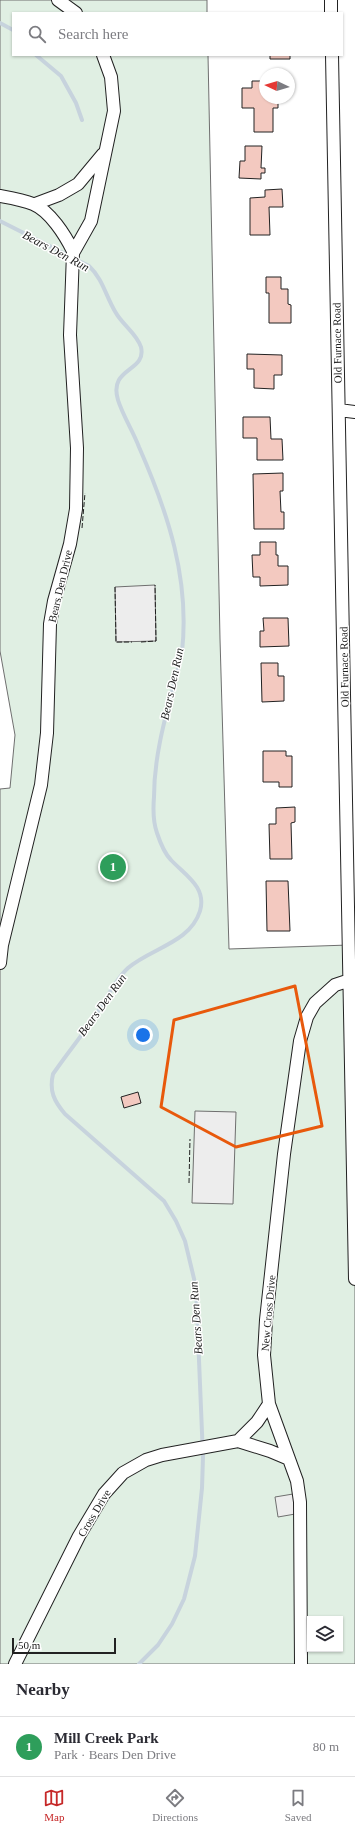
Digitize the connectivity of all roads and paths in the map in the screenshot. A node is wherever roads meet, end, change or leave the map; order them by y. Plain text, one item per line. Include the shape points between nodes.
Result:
1 (58, 0) edge
2 (331, 0) edge
3 (75, 12) edge
4 (331, 12) edge
5 (103, 56) edge
6 (332, 56) edge
7 (104, 153) junction
8 (0, 196) edge
9 (35, 204) junction
10 (73, 252) junction
11 (339, 410) junction
12 (355, 412) edge
13 (351, 841) edge
14 (0, 963) edge
15 (350, 980) junction
16 (355, 1279) edge
17 (269, 1404) junction
18 (238, 1441) junction
19 (289, 1459) junction
20 (15, 1664) edge
21 (301, 1664) edge

1 - 3 street
2 - 4 street
5 - 7 street via 111,77 114,105
6 - 11 street, Old Furnace Road
7 - 9 street via 78,184
7 - 10 street via 91,221
8 - 9 street
9 - 10 street via 63,232
10 - 14 street, Bears Den Drive via 71,354 77,448 76,509 50,624 47,733 41,785 2,945
11 - 12 street
11 - 13 street, Old Furnace Road
13 - 15 street, Old Furnace Road
15 - 16 street, Old Furnace Road
15 - 17 street, New Cross Drive via 335,985 315,1002 307,1017 300,1041 284,1154 266,1320 264,1355
17 - 18 street via 257,1422
17 - 19 street, New Cross Drive
18 - 19 street, Cross Drive
18 - 20 street, Cross Drive via 162,1455 123,1472 112,1484 79,1536
19 - 21 street, New Cross Drive via 297,1480 300,1502

